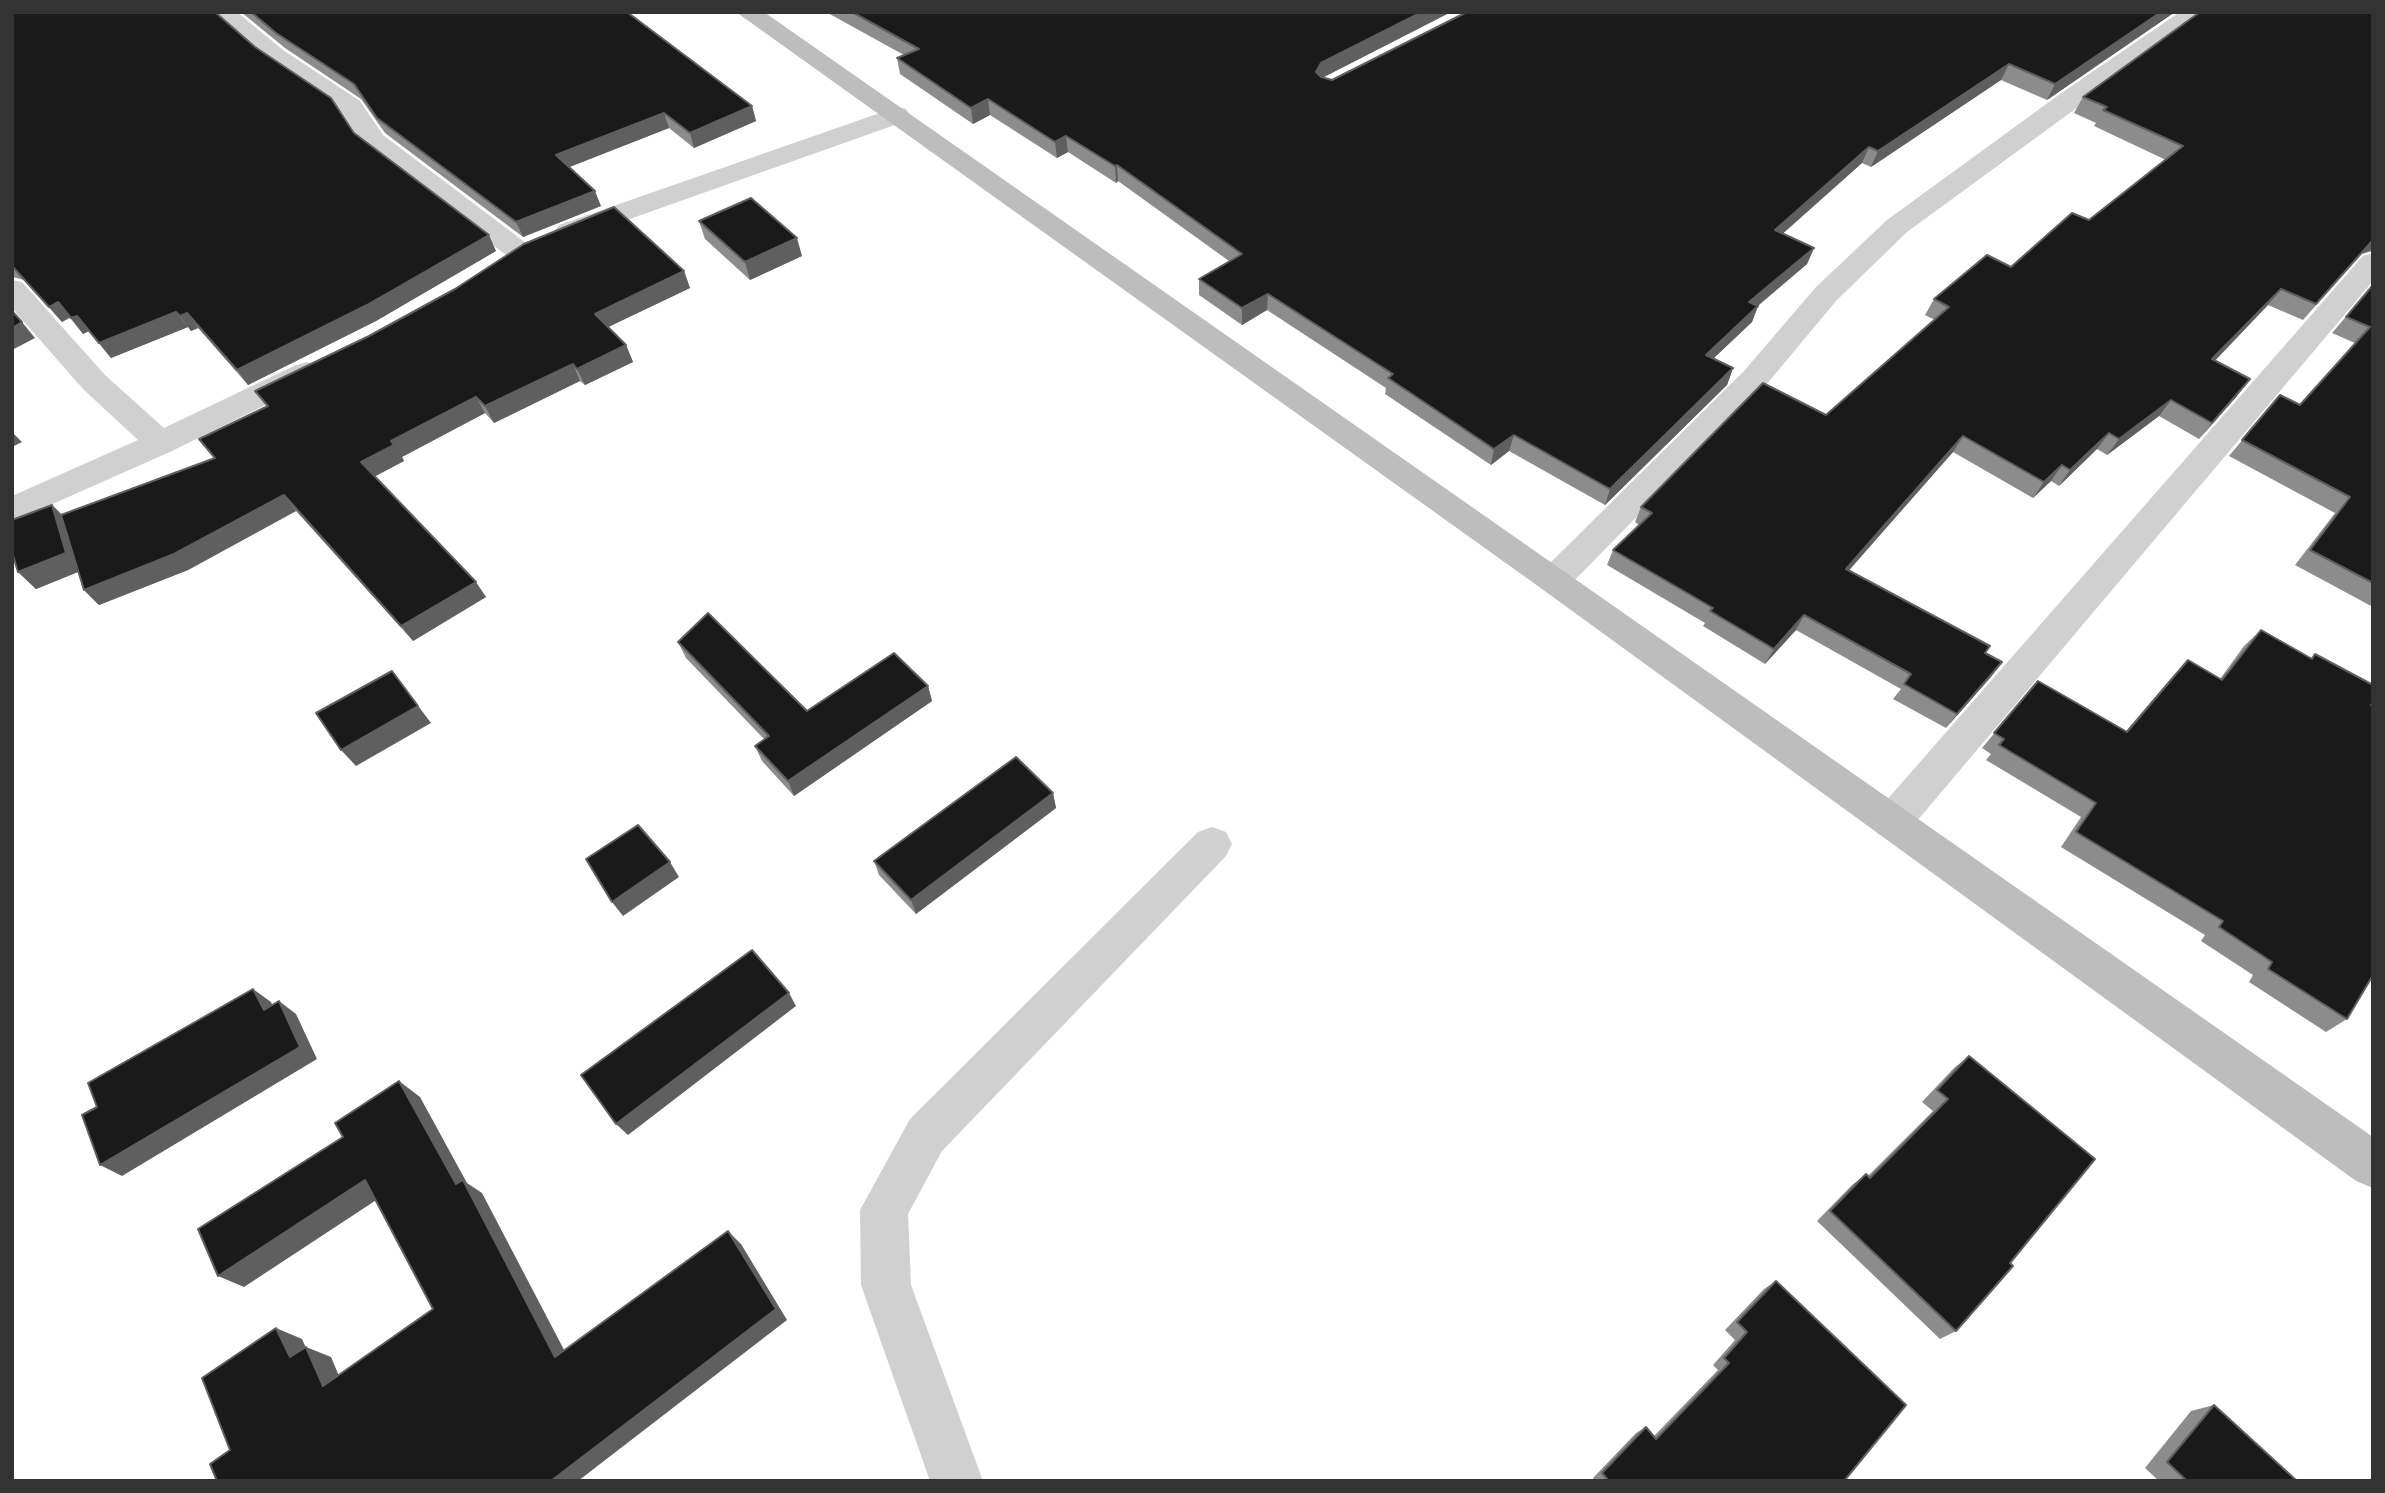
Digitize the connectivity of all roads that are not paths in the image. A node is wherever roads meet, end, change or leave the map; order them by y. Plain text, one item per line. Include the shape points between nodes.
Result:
1 (222, 12) edge
2 (748, 12) edge
3 (2196, 12) edge
4 (897, 115) junction
5 (520, 252) junction
6 (2373, 261) edge
7 (493, 270) edge
8 (12, 289) edge
9 (330, 360) edge
10 (161, 443) junction
11 (12, 510) edge
12 (1554, 580) junction
13 (1892, 822) junction
14 (1212, 845) dead end
15 (2371, 1161) edge
16 (957, 1481) edge

1 - 5 street via 274,55 351,106 373,140
2 - 4 street
3 - 12 street via 1897,226 1826,294 1755,378
4 - 5 street via 587,223
4 - 12 street
5 - 7 street
6 - 13 street
8 - 10 street via 94,382
9 - 10 street
10 - 11 street
12 - 13 street
13 - 15 street
14 - 16 street via 926,1135 884,1210 886,1285

